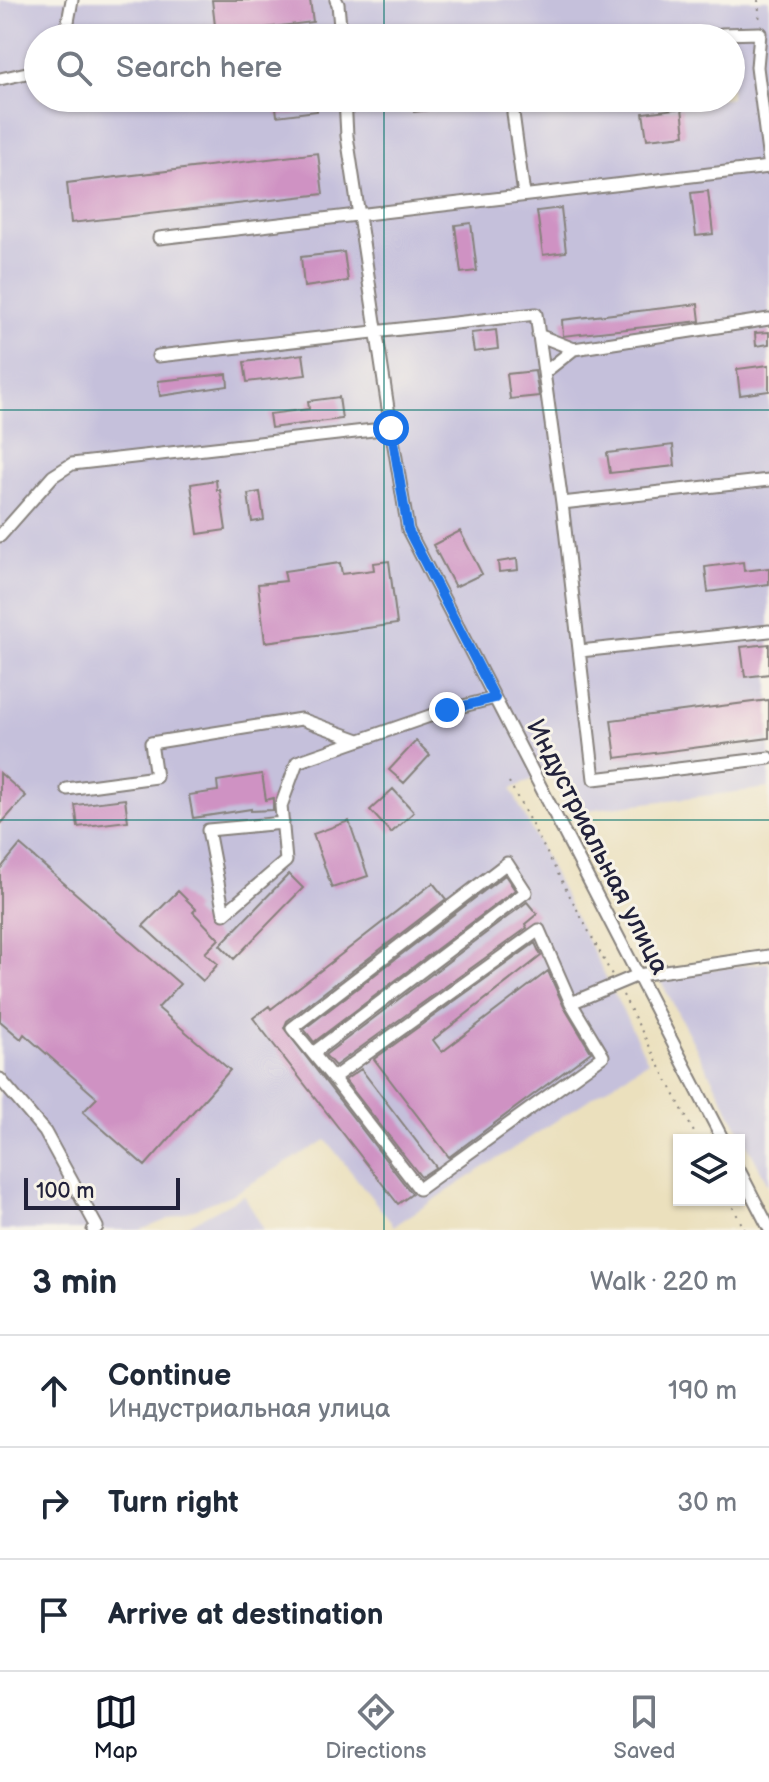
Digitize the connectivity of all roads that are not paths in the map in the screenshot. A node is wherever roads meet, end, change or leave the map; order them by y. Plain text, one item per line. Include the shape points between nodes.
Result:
1 (72, 0) edge
2 (336, 0) edge
3 (68, 24) edge
4 (340, 24) edge
5 (745, 33) edge
6 (24, 74) edge
7 (0, 79) edge
8 (346, 112) edge
9 (513, 112) edge
10 (769, 164) edge
11 (524, 195) junction
12 (360, 213) junction
13 (159, 238) dead end
14 (769, 319) edge
15 (376, 332) junction
16 (538, 335) junction
17 (574, 349) junction
18 (158, 356) dead end
19 (545, 372) junction
20 (391, 428) junction
21 (769, 480) edge
22 (562, 503) junction
23 (0, 536) edge
24 (769, 631) edge
25 (580, 651) junction
26 (495, 698) junction
27 (359, 741) junction
28 (769, 758) edge
29 (67, 789) dead end
30 (283, 823) junction
31 (769, 956) edge
32 (638, 975) junction
33 (571, 1003) junction
34 (313, 1053) junction
35 (333, 1078) junction
36 (0, 1079) edge
37 (720, 1134) edge
38 (745, 1182) edge
39 (769, 1228) edge
40 (93, 1230) edge

1 - 3 street
2 - 4 street
5 - 10 street via 760,33 757,67
6 - 7 street
8 - 12 street, Индустриальная улица
9 - 11 street
10 - 11 street
11 - 12 street
12 - 13 street
12 - 15 street, Индустриальная улица
14 - 17 street
15 - 16 street via 536,314
15 - 18 street
15 - 20 street, Индустриальная улица
16 - 17 street
16 - 19 street
17 - 19 street
19 - 22 street
20 - 23 street via 72,464 53,476
20 - 26 street, Индустриальная улица via 408,530
21 - 22 street
22 - 25 street
24 - 25 street
25 - 28 street via 594,779
26 - 27 street
26 - 32 street, Индустриальная улица
27 - 29 street via 301,719 151,743 156,777
27 - 30 street via 297,762 281,806
30 - 30 street via 286,861 224,914 208,830
31 - 32 street
32 - 33 street
32 - 37 street, Индустриальная улица
33 - 35 street via 539,930
33 - 35 street via 603,1056 419,1189
34 - 34 street via 292,1028 507,863 526,892
34 - 35 street
36 - 40 street via 45,1132 97,1227
38 - 39 street

